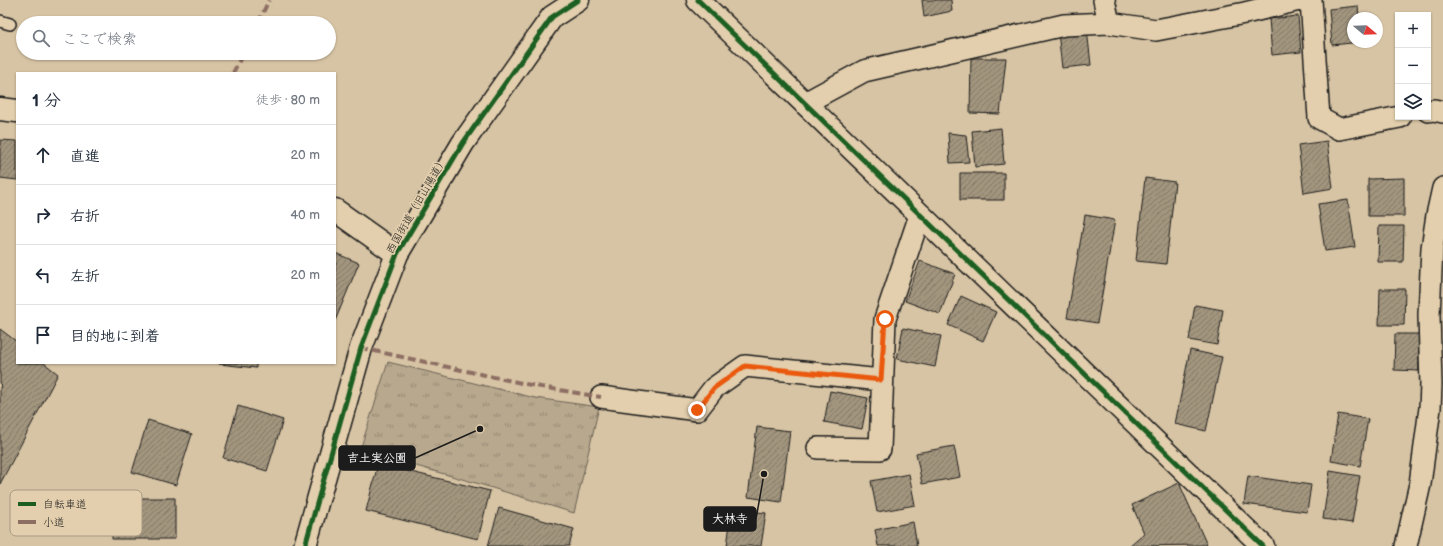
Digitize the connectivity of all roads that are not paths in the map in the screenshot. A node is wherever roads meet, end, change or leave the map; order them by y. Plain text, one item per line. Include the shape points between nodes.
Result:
1 (698, 0) edge
2 (1104, 0) edge
3 (1299, 0) edge
4 (1312, 0) edge
5 (567, 3) edge
6 (1244, 6) edge
7 (1109, 22) junction
8 (805, 103) junction
9 (0, 109) edge
10 (1431, 110) edge
11 (16, 111) edge
12 (1443, 112) edge
13 (1395, 118) edge
14 (1443, 188) edge
15 (336, 211) edge
16 (920, 215) junction
17 (397, 254) junction
18 (881, 380) junction
19 (1437, 385) edge
20 (600, 397) dead end
21 (818, 448) dead end
22 (305, 546) edge
23 (1263, 546) edge
24 (1406, 546) edge

1 - 8 street
2 - 7 street
3 - 6 street
4 - 13 street via 1319,118 1340,129
5 - 17 street, 西国街道（旧山陽道） via 552,16 463,143
6 - 7 street via 1156,30
7 - 8 street via 1064,25 864,71
8 - 16 street
9 - 11 street
10 - 12 street
14 - 19 street via 1432,248 1429,315
15 - 17 street
16 - 18 street via 885,319
16 - 23 street
17 - 22 street, 西国街道（旧山陽道） via 361,348
18 - 20 street via 745,366 714,388 697,410
18 - 21 street via 880,449
19 - 24 street via 1430,408 1420,484

